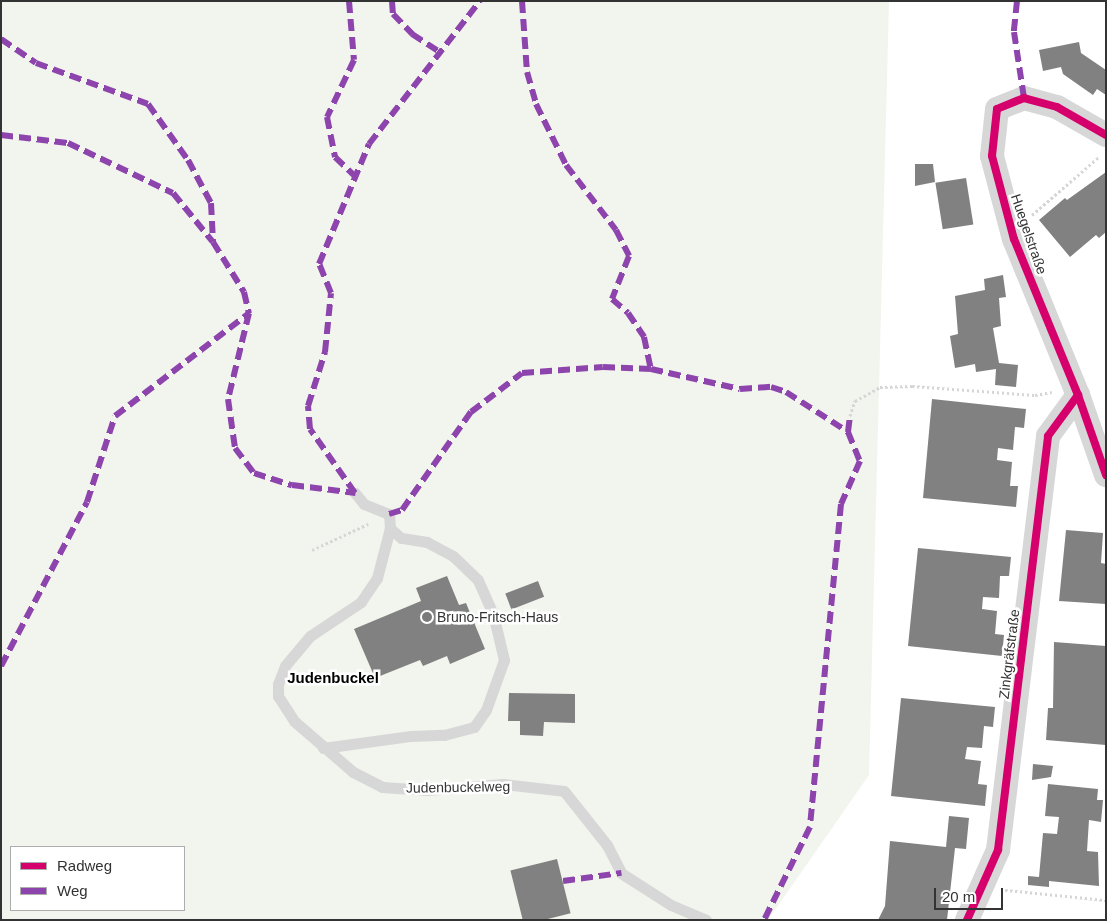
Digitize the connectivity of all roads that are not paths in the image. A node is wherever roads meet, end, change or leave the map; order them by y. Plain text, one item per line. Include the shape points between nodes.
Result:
1 (1106, 135) edge
2 (1077, 391) junction
3 (1106, 475) edge
4 (355, 493) dead end
5 (390, 528) junction
6 (323, 748) junction
7 (706, 920) edge
8 (968, 920) edge

1 - 2 street, Huegelstraße via 1057,107 1024,98 997,108 992,156 1006,214
2 - 3 street, Huegelstraße
2 - 8 street, Zinkgräfstraße via 1048,436 998,850
4 - 5 lane, Judenbuckelweg via 364,504 389,514
5 - 6 lane, Judenbuckelweg via 377,578 361,602 310,636 285,666 278,684 278,696 294,721
5 - 6 lane via 400,538 428,542 452,556 478,580 493,614 504,660 486,710 474,727 444,735
6 - 7 lane, Judenbuckelweg via 353,772 382,787 427,790 503,784 564,791 607,845 621,873 671,905

